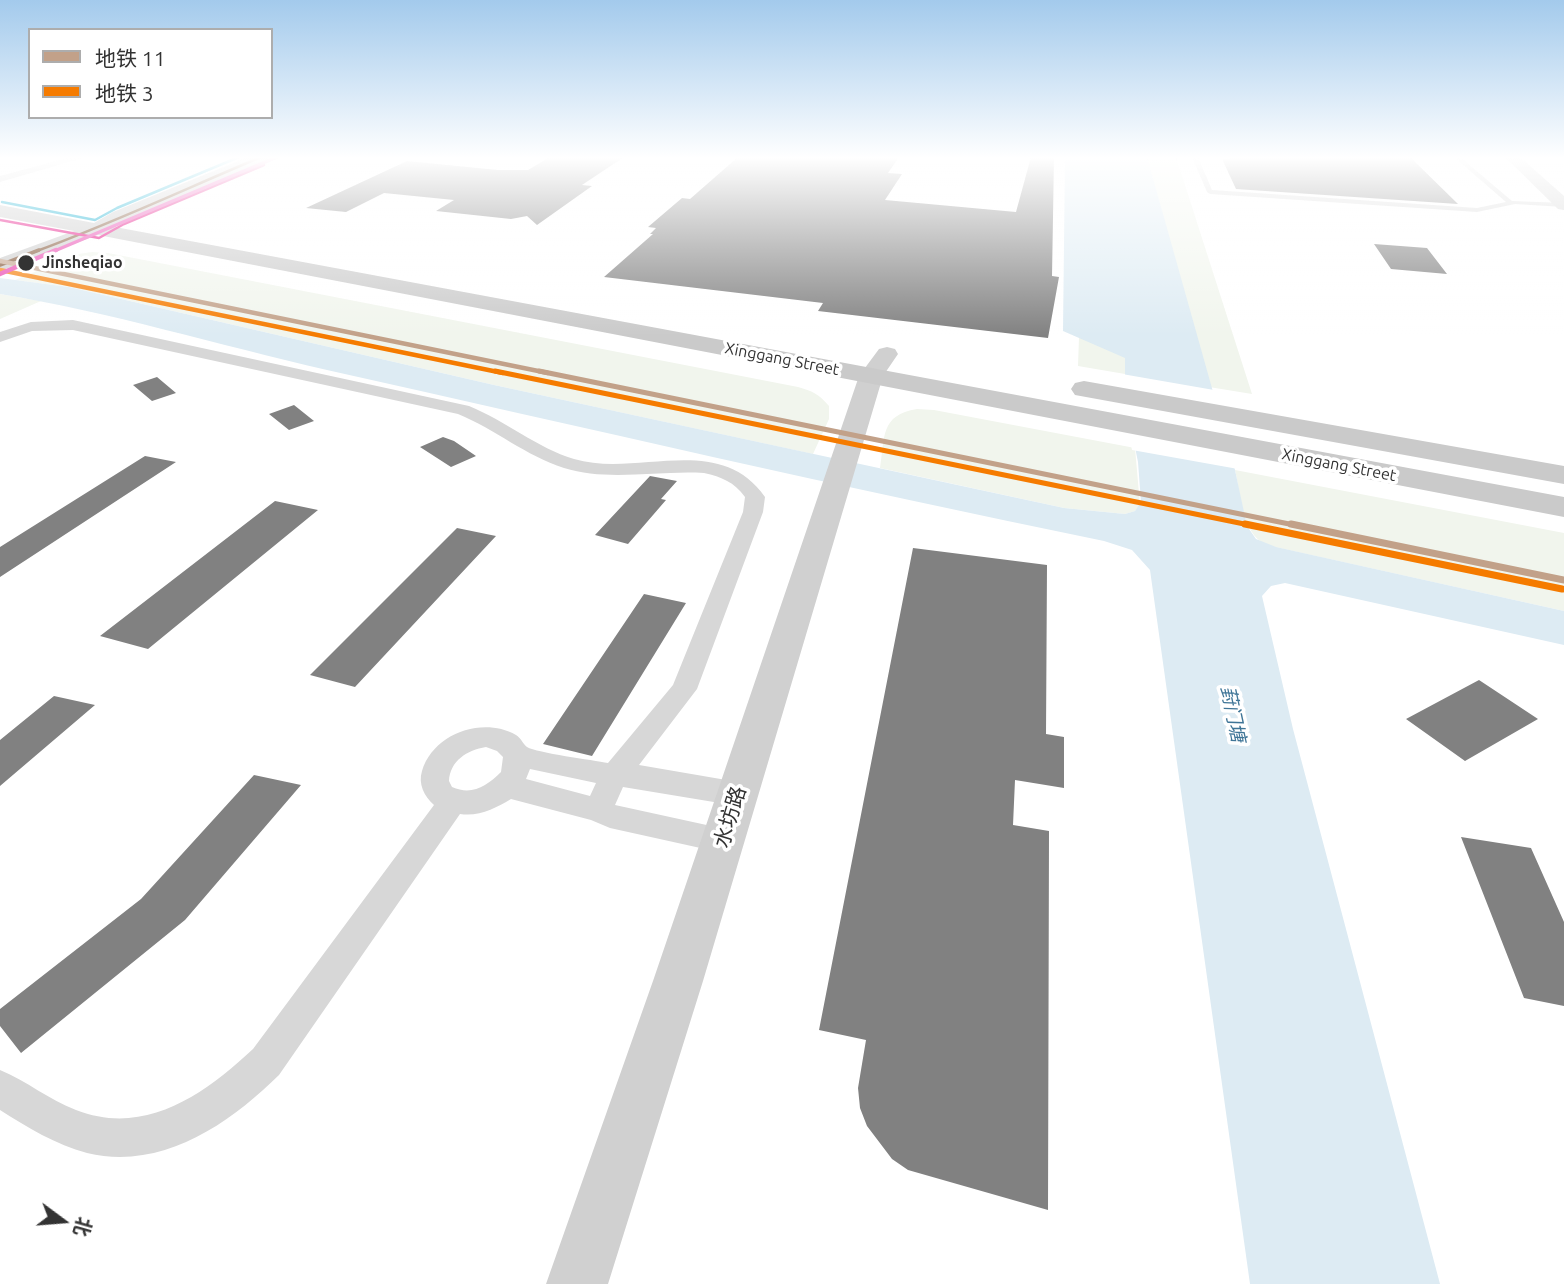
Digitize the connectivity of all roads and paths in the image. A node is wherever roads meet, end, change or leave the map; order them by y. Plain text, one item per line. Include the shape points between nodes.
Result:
1 (34, 217) edge
2 (97, 217) edge
3 (110, 217) edge
4 (111, 217) edge
5 (106, 219) junction
6 (68, 223) junction
7 (0, 248) edge
8 (0, 265) edge
9 (630, 308) dead end
10 (0, 337) edge
11 (860, 349) dead end
12 (887, 354) junction
13 (914, 359) dead end
14 (871, 376) junction
15 (1062, 385) dead end
16 (1102, 406) junction
17 (1564, 475) edge
18 (1564, 507) edge
19 (519, 756) junction
20 (614, 776) junction
21 (507, 786) junction
22 (738, 794) junction
23 (453, 801) junction
24 (598, 810) junction
25 (723, 839) junction
26 (0, 1089) edge
27 (578, 1284) edge

1 - 6 main road
2 - 5 main road, Xinggang Street
3 - 5 main road
4 - 5 main road
5 - 6 main road
5 - 8 main road
5 - 9 main road, Xinggang Street
5 - 14 main road, Xinggang Street
6 - 7 main road
10 - 20 street via 37,326 73,325 463,410 577,467 690,466 720,471 746,484 755,497 753,512 692,673 671,709
11 - 12 main road, Xinggang Street
12 - 13 main road, Xinggang Street
12 - 14 street, 水坊路
14 - 16 main road, Xinggang Street
14 - 22 street, 水坊路
15 - 16 main road, Xinggang Street
16 - 17 main road, Xinggang Street via 1246,417
16 - 18 main road, Xinggang Street via 1253,449
19 - 20 street
19 - 21 street via 517,771
19 - 23 street via 504,740 486,737 450,750 433,779 439,793
20 - 22 street
20 - 24 street
21 - 23 street via 481,801
21 - 24 street
22 - 25 street, 水坊路
23 - 26 street via 266,1062 210,1108 157,1135 118,1138 66,1125
24 - 25 street
25 - 27 street, 水坊路

